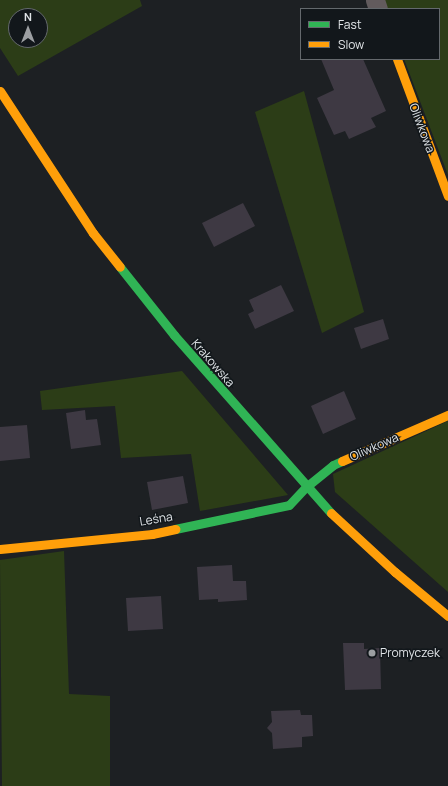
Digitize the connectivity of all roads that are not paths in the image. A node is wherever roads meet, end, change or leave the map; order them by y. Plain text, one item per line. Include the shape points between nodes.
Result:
1 (397, 60) edge
2 (0, 91) edge
3 (448, 196) edge
4 (448, 414) edge
5 (306, 487) junction
6 (0, 549) edge
7 (448, 616) edge

1 - 3 main road, Oliwkowa
2 - 5 main road, Krakowska via 69,198 122,272
4 - 5 main road, Oliwkowa via 334,464
5 - 6 main road, Leśna via 289,505 251,514 152,534
5 - 7 main road, Krakowska via 395,572

